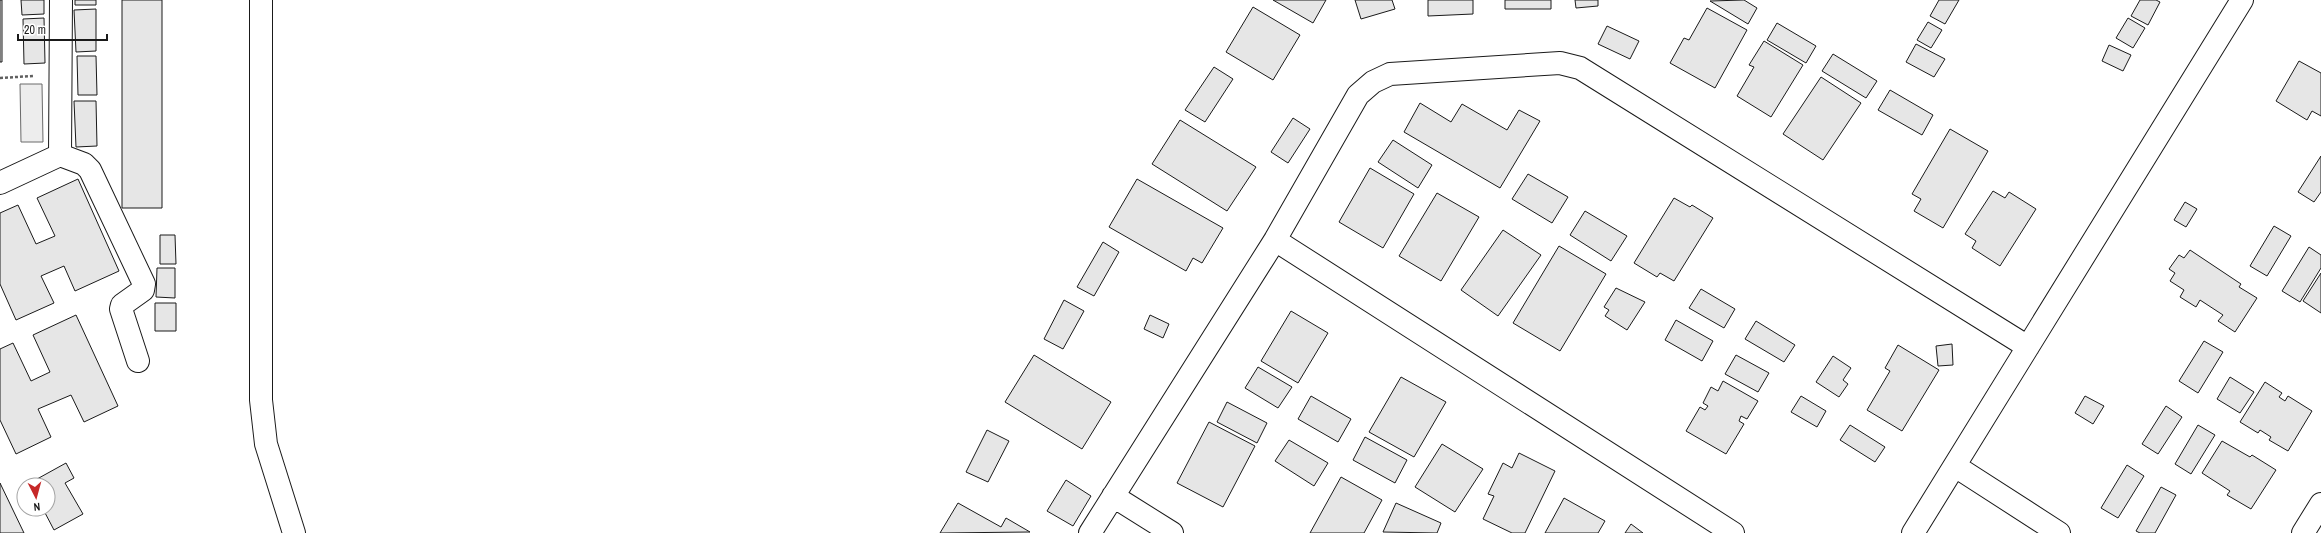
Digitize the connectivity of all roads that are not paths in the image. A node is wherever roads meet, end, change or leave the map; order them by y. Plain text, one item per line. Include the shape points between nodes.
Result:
1 (61, 0) edge
2 (261, 0) edge
3 (2242, 0) edge
4 (60, 155) junction
5 (0, 183) edge
6 (1275, 240) junction
7 (2028, 347) junction
8 (138, 361) dead end
9 (1955, 466) junction
10 (1113, 496) junction
11 (2320, 508) edge
12 (294, 533) edge
13 (1090, 533) edge
14 (1172, 533) edge
15 (1733, 533) edge
16 (1913, 533) edge
17 (2059, 533) edge
18 (2303, 533) edge

1 - 4 street
2 - 12 street via 261,400 266,444
3 - 7 street
4 - 5 street
4 - 8 street via 84,164 90,170 144,284 143,290 122,304 121,309
6 - 7 street via 1358,95 1373,82 1390,74 1560,63 1580,68
6 - 10 street
6 - 15 street
7 - 9 street
9 - 16 street
9 - 17 street
10 - 13 street
10 - 14 street
11 - 18 street

